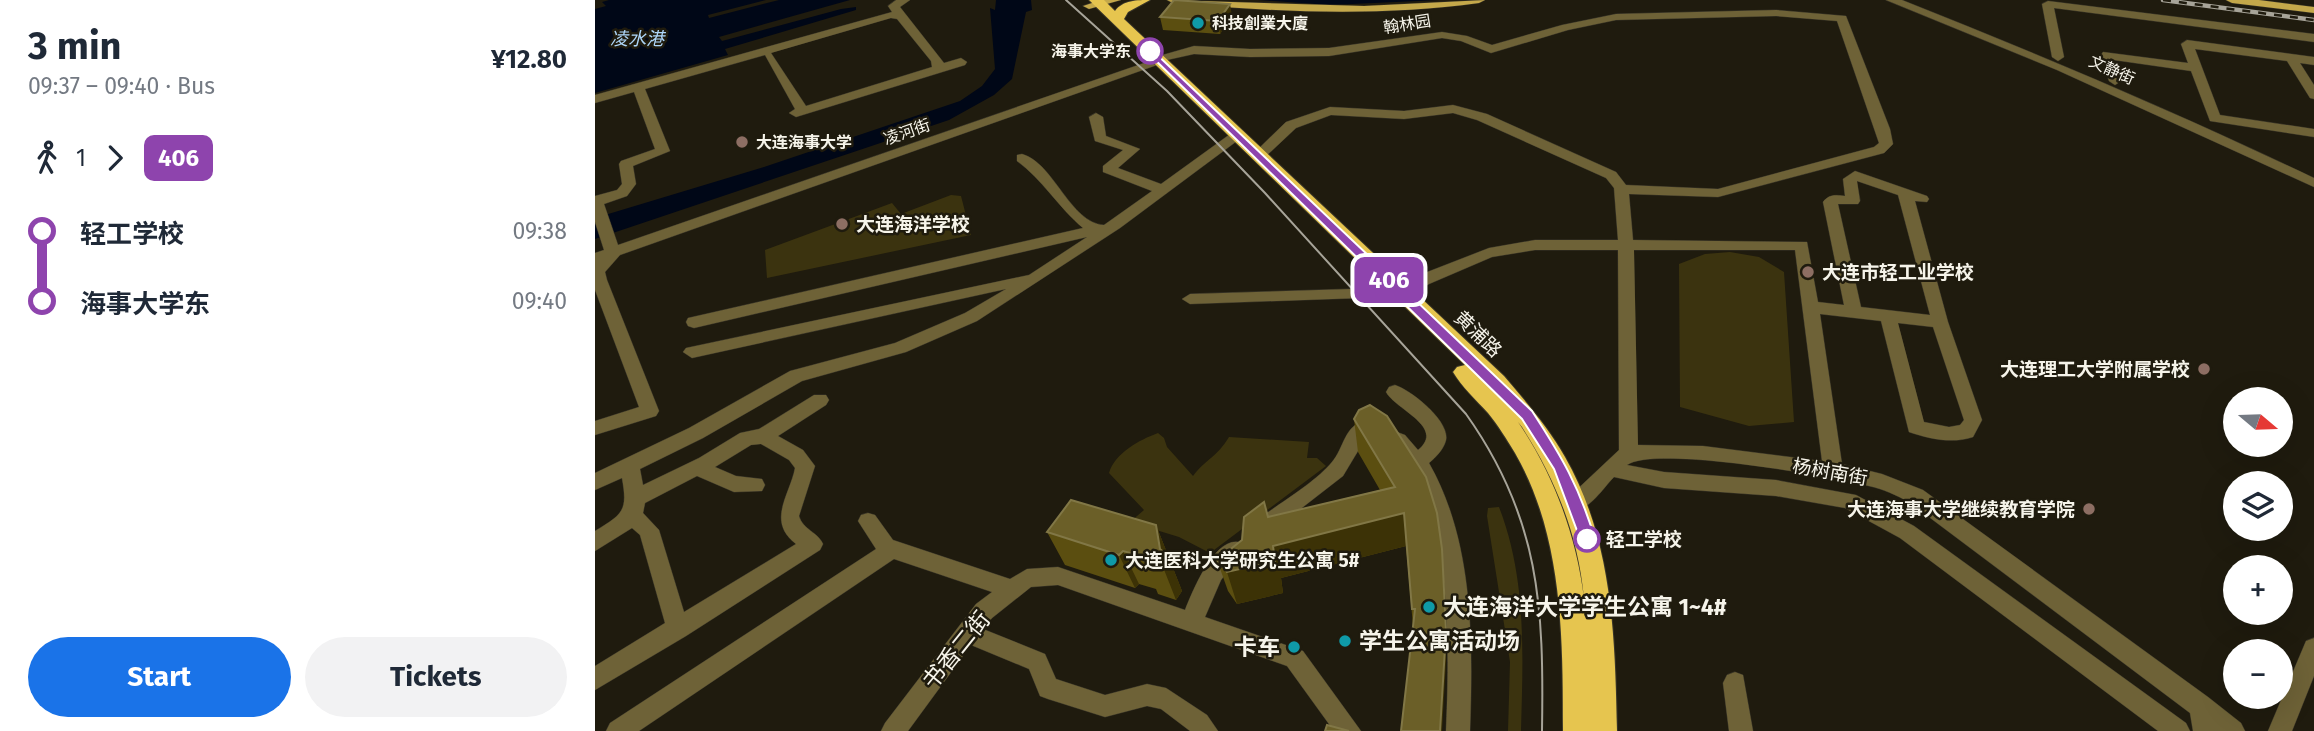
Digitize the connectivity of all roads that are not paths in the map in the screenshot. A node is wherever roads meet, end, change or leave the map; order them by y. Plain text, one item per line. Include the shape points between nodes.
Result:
1 (904, 0) edge
2 (1143, 0) edge
3 (1173, 0) edge
4 (1479, 0) edge
5 (1892, 0) edge
6 (2232, 0) edge
7 (1092, 2) edge
8 (1116, 10) edge
9 (2314, 10) edge
10 (900, 16) junction
11 (2314, 38) edge
12 (769, 56) dead end
13 (2059, 57) dead end
14 (2291, 58) junction
15 (2314, 61) edge
16 (961, 62) dead end
17 (1152, 62) junction
18 (938, 67) junction
19 (2196, 68) junction
20 (2115, 81) dead end
21 (2311, 83) edge
22 (638, 87) junction
23 (2314, 95) edge
24 (595, 99) edge
25 (1096, 117) dead end
26 (2314, 133) edge
27 (1233, 139) junction
28 (1259, 155) junction
29 (1022, 158) dead end
30 (2314, 183) edge
31 (1621, 189) junction
32 (1163, 190) junction
33 (1905, 193) junction
34 (1922, 199) dead end
35 (596, 204) edge
36 (1115, 225) junction
37 (1095, 230) junction
38 (1626, 243) junction
39 (604, 252) edge
40 (1039, 276) junction
41 (597, 281) edge
42 (1392, 292) junction
43 (1190, 299) dead end
44 (1809, 307) junction
45 (1854, 312) junction
46 (1888, 316) junction
47 (694, 322) dead end
48 (1940, 322) junction
49 (692, 352) dead end
50 (1395, 392) dead end
51 (820, 400) dead end
52 (595, 428) edge
53 (763, 436) junction
54 (1419, 460) junction
55 (1624, 462) junction
56 (630, 467) junction
57 (697, 468) junction
58 (1833, 471) junction
59 (595, 482) edge
60 (755, 485) dead end
61 (1576, 503) junction
62 (634, 508) junction
63 (868, 521) dead end
64 (595, 542) edge
65 (893, 549) junction
66 (1020, 584) junction
67 (1192, 622) junction
68 (678, 629) junction
69 (967, 633) junction
70 (2314, 648) edge
71 (595, 679) edge
72 (1735, 683) dead end
73 (2200, 705) junction
74 (618, 731) edge
75 (893, 731) edge
76 (1206, 731) edge
77 (1349, 731) edge
78 (1458, 731) edge
79 (1577, 731) edge
80 (1603, 731) edge
81 (1741, 731) edge
82 (2178, 731) edge
83 (2205, 731) edge
84 (2233, 731) edge
85 (2280, 731) edge

1 - 10 street via 894,6
2 - 8 highway
3 - 4 main road via 1341,11 1414,9
5 - 30 street, 文静街 via 2115,90
6 - 9 main road
7 - 8 highway, 黄浦路
7 - 17 highway, 黄浦路
8 - 17 highway, 黄浦路
10 - 18 street
10 - 22 street
11 - 13 street via 2048,4
12 - 18 street via 800,112
14 - 15 street
14 - 19 street via 2187,44
14 - 21 street
16 - 18 street
17 - 27 highway, 黄浦路
17 - 31 street, 翰林园 via 1194,50 1328,52 1442,35 1491,49 1616,17 1803,13 1842,18 1887,144 1879,150 1718,193
17 - 39 street, 凌河街
19 - 20 street via 2107,55
19 - 26 street via 2215,118
21 - 23 street
22 - 24 street
22 - 35 street via 663,151 626,164 629,184
25 - 32 street via 1100,138 1133,149 1108,169
27 - 28 highway, 黄浦路
27 - 32 street
27 - 42 highway, 黄浦路
28 - 31 street via 1291,125 1330,111 1403,115 1453,109 1482,117 1611,175
28 - 42 highway, 黄浦路
29 - 37 street
31 - 38 street
32 - 36 street
33 - 34 street
33 - 45 street via 1856,175 1850,179 1853,201 1830,202
33 - 48 street
35 - 39 street
36 - 37 street
36 - 40 street
37 - 47 street
38 - 42 street via 1535,245 1489,254
38 - 44 street via 1803,245
38 - 55 street
39 - 41 street
40 - 49 street
40 - 56 street via 971,317 901,348 796,376
41 - 52 street via 650,411
42 - 43 street
42 - 61 highway, 黄浦路 via 1527,415 1561,467
42 - 79 highway, 黄浦路 via 1482,389 1515,430 1538,473 1569,571 1577,651
44 - 45 street
44 - 58 street
45 - 46 street
46 - 48 street
46 - 48 street via 1916,427 1949,434 1966,432 1973,420
50 - 54 street via 1431,421 1437,432 1434,451
51 - 53 street
53 - 57 street via 747,438
53 - 68 street via 796,455 805,466 789,514 801,537 813,544
54 - 67 street via 1383,431 1365,427 1359,431 1344,464 1217,568
54 - 78 street via 1440,503 1448,545 1459,629
55 - 58 street, 杨树南街 via 1699,453
55 - 61 street
55 - 82 street via 1664,480 1776,488 1849,501 1907,532
56 - 59 street
56 - 62 street
57 - 60 street via 734,484
57 - 62 street
58 - 73 street, 杨树南街 via 1884,482 1916,496
61 - 80 highway, 黄浦路 via 1597,594
62 - 64 street
62 - 68 street via 649,530
63 - 65 street via 887,548
65 - 66 street
65 - 74 street
66 - 67 street via 1058,576
66 - 69 street, 书香二街 via 984,611
67 - 77 street via 1295,658
68 - 71 street
69 - 75 street, 书香二街
69 - 76 street via 1037,662 1048,688 1105,706 1147,695 1166,699
70 - 85 street
72 - 81 street
73 - 83 street
73 - 84 street, 杨树南街

